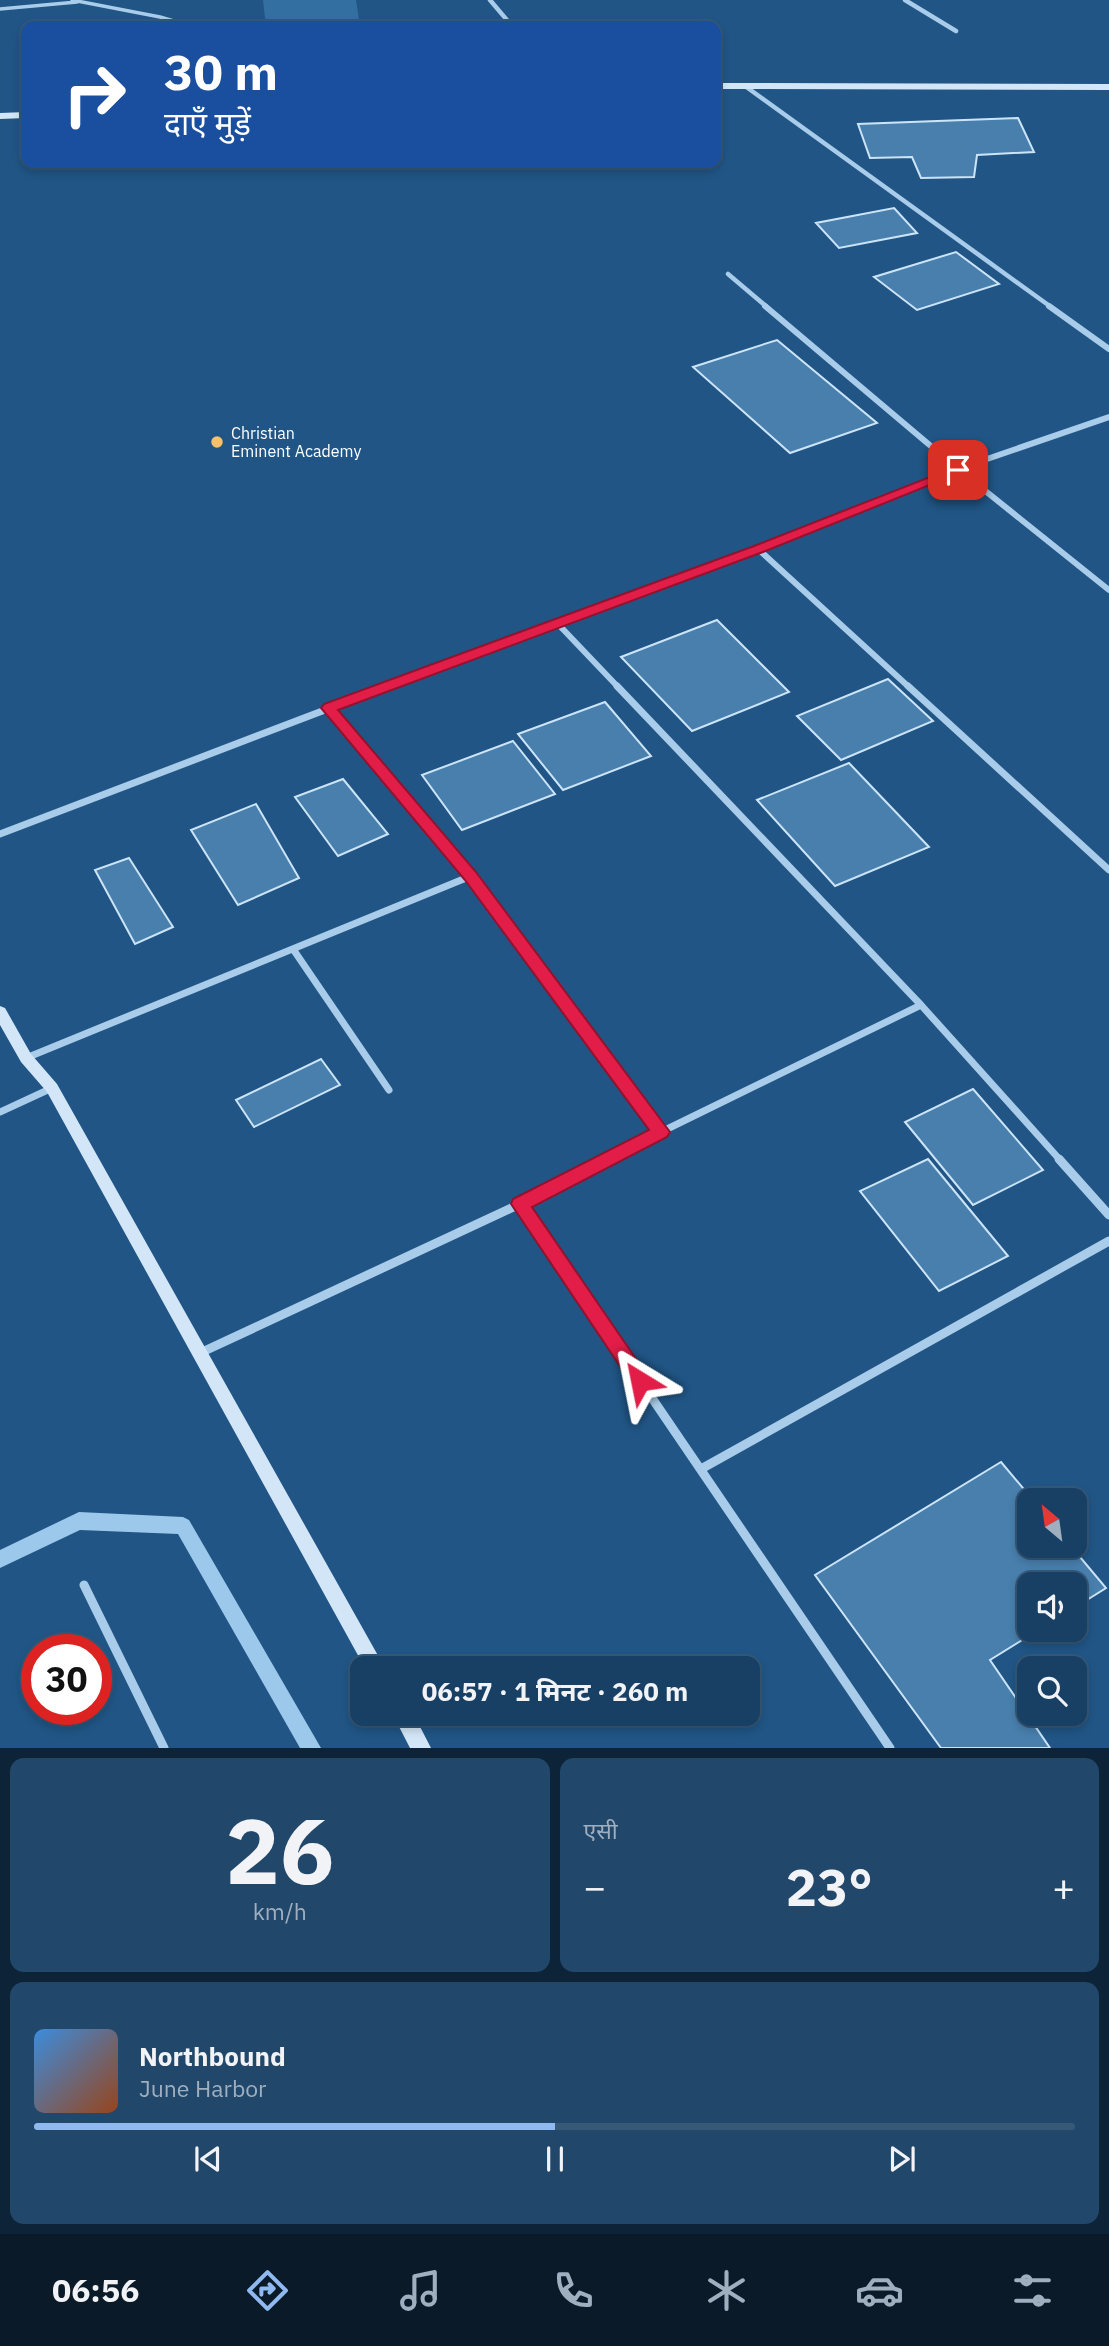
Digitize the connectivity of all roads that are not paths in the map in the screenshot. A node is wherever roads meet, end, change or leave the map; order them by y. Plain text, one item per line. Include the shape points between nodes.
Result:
1 (72, 0) edge
2 (490, 0) edge
3 (905, 0) edge
4 (85, 1) edge
5 (0, 9) edge
6 (174, 21) edge
7 (508, 21) edge
8 (956, 31) dead end
9 (721, 86) edge
10 (745, 86) junction
11 (1109, 87) edge
12 (21, 115) edge
13 (0, 116) edge
14 (728, 274) dead end
15 (1109, 349) edge
16 (1109, 416) edge
17 (958, 470) junction
18 (758, 549) junction
19 (1109, 590) edge
20 (558, 624) junction
21 (329, 708) junction
22 (0, 834) edge
23 (1109, 870) edge
24 (471, 876) junction
25 (293, 949) junction
26 (921, 1005) junction
27 (0, 1012) edge
28 (26, 1058) junction
29 (52, 1088) junction
30 (390, 1090) dead end
31 (0, 1112) edge
32 (661, 1132) junction
33 (520, 1204) junction
34 (1109, 1215) edge
35 (1109, 1241) edge
36 (200, 1353) junction
37 (701, 1469) junction
38 (84, 1586) dead end
39 (369, 1656) edge
40 (409, 1726) edge
41 (164, 1748) edge
42 (421, 1748) edge
43 (890, 1748) edge

1 - 4 lane
2 - 7 street
3 - 8 street
4 - 5 lane
4 - 6 lane
9 - 10 street
10 - 11 street
10 - 15 street
12 - 13 street
14 - 17 street
16 - 17 street
17 - 18 street
17 - 19 street
18 - 20 street
18 - 23 street
20 - 21 street
20 - 26 street
21 - 22 street
21 - 24 street
24 - 25 street
24 - 32 street
25 - 28 street
25 - 30 street
26 - 32 street
26 - 34 street
27 - 28 street
28 - 29 street
29 - 31 street
29 - 36 street
32 - 33 street
33 - 36 street
33 - 37 street
35 - 37 street
36 - 39 street
37 - 43 street
38 - 41 street
40 - 42 street

